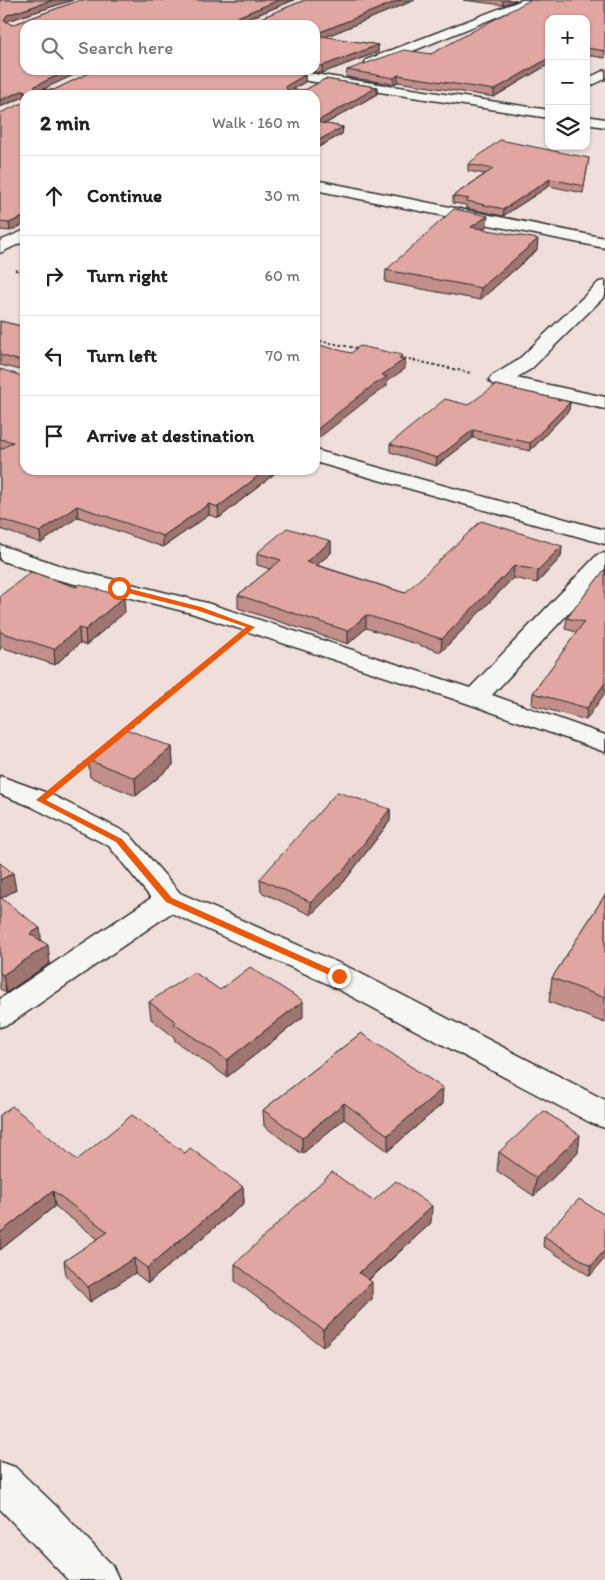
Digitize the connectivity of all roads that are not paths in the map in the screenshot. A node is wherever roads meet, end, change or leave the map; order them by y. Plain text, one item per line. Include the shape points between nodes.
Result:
1 (532, 0) edge
2 (605, 74) edge
3 (294, 75) edge
4 (324, 80) junction
5 (590, 82) edge
6 (303, 90) edge
7 (545, 102) edge
8 (524, 110) junction
9 (545, 113) edge
10 (590, 121) edge
11 (605, 123) edge
12 (320, 186) edge
13 (20, 237) edge
14 (605, 243) edge
15 (0, 248) edge
16 (605, 286) edge
17 (605, 403) edge
18 (320, 457) edge
19 (605, 537) edge
20 (0, 552) edge
21 (605, 560) edge
22 (475, 698) junction
23 (605, 744) edge
24 (0, 784) edge
25 (169, 900) junction
26 (0, 1015) edge
27 (605, 1116) edge
28 (0, 1480) edge
29 (98, 1580) edge

1 - 4 street
2 - 5 street
3 - 4 street
4 - 6 street
4 - 8 street
7 - 8 street
8 - 9 street
10 - 11 street
12 - 14 street
13 - 15 street
16 - 17 street via 524,365 500,380
18 - 19 street
20 - 22 street via 59,573 199,608
21 - 22 street
22 - 23 street
24 - 25 street via 40,800 119,840
25 - 26 street
25 - 27 street via 339,976
28 - 29 street

